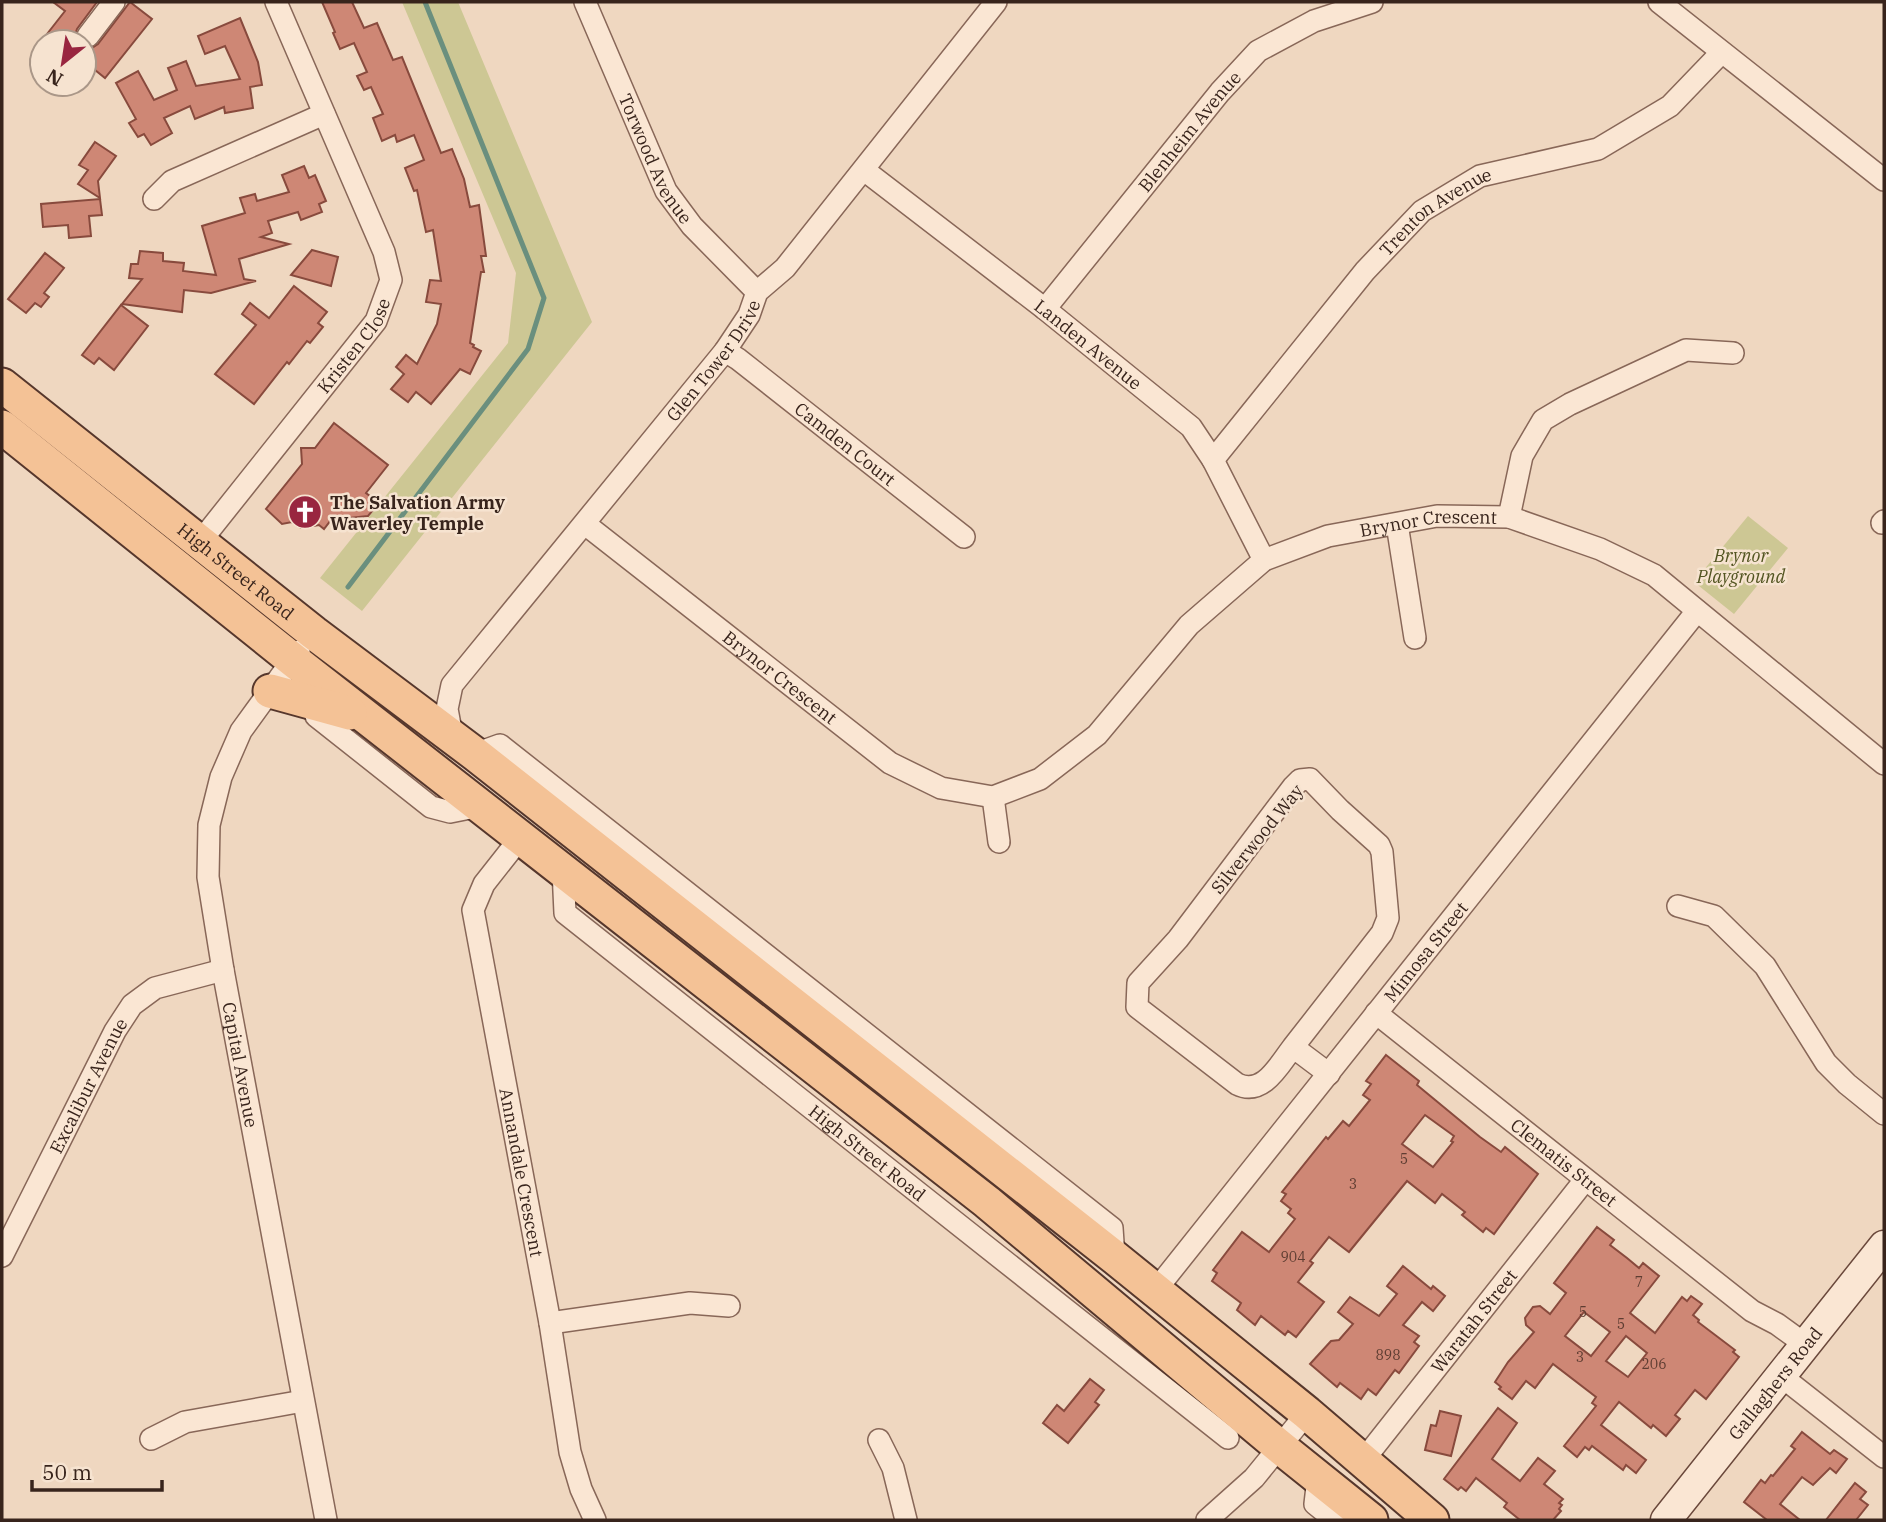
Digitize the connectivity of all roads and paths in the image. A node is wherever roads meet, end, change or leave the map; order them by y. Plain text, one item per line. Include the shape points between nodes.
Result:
1 (114, 2) edge
2 (276, 2) edge
3 (996, 2) edge
4 (1372, 2) edge
5 (1659, 2) edge
6 (590, 3) edge
7 (94, 28) edge
8 (1721, 53) junction
9 (324, 114) junction
10 (864, 170) junction
11 (1884, 180) edge
12 (154, 199) dead end
13 (757, 292) junction
14 (1045, 309) junction
15 (725, 351) junction
16 (1733, 353) dead end
17 (2, 385) edge
18 (2, 427) edge
19 (1213, 460) junction
20 (1509, 517) junction
21 (585, 524) junction
22 (1397, 524) junction
23 (964, 537) dead end
24 (200, 542) junction
25 (1264, 560) junction
26 (1697, 611) junction
27 (314, 633) junction
28 (1415, 638) dead end
29 (293, 660) junction
30 (452, 685) junction
31 (270, 691) junction
32 (422, 713) junction
33 (316, 716) dead end
34 (360, 725) junction
35 (463, 745) junction
36 (1884, 764) edge
37 (428, 765) junction
38 (993, 797) junction
39 (480, 806) junction
40 (521, 837) junction
41 (999, 842) dead end
42 (1678, 906) dead end
43 (223, 970) junction
44 (1376, 1013) junction
45 (1293, 1047) junction
46 (1329, 1074) junction
47 (1884, 1114) edge
48 (1585, 1180) junction
49 (1884, 1246) edge
50 (2, 1256) edge
51 (1154, 1291) junction
52 (729, 1306) dead end
53 (550, 1322) junction
54 (1795, 1359) junction
55 (1251, 1368) junction
56 (303, 1401) junction
57 (1216, 1411) junction
58 (1307, 1413) junction
59 (1228, 1438) dead end
60 (151, 1439) dead end
61 (879, 1440) dead end
62 (1280, 1447) junction
63 (1884, 1457) edge
64 (1362, 1462) junction
65 (1318, 1478) junction
66 (326, 1520) edge
67 (594, 1520) edge
68 (906, 1520) edge
69 (1207, 1520) edge
70 (1335, 1520) edge
71 (1371, 1520) edge
72 (1433, 1520) edge
73 (1666, 1520) edge

1 - 7 street
2 - 9 street, Kristen Close
3 - 10 street, Glen Tower Drive
4 - 14 street, Blenheim Avenue via 1314,21 1258,51
5 - 8 street
6 - 13 street, Torwood Avenue via 666,191 692,226
8 - 11 street
8 - 19 street, Trenton Avenue via 1670,106 1598,149 1480,176 1422,211 1365,271
9 - 12 street via 172,181
9 - 24 street, Kristen Close via 384,252 391,280 376,321
10 - 13 street, Glen Tower Drive via 785,268
10 - 14 street, Landen Avenue
13 - 15 street, Glen Tower Drive via 750,315
14 - 19 street, Landen Avenue via 1191,427
15 - 21 street, Glen Tower Drive
15 - 23 street, Camden Court
16 - 20 street via 1685,350 1543,420 1522,456
17 - 24 main road, High Street Road
18 - 29 main road, High Street Road
19 - 25 street, Landen Avenue
20 - 22 street, Brynor Crescent via 1437,516
20 - 26 street, Brynor Crescent via 1600,549 1654,575
21 - 30 street, Glen Tower Drive
21 - 38 street, Brynor Crescent via 890,763 941,788
22 - 25 street, Brynor Crescent via 1328,536
22 - 28 street
24 - 27 main road, High Street Road
25 - 38 street, Brynor Crescent via 1189,625 1097,736 1040,779
26 - 36 street, Brynor Crescent
26 - 44 street, Mimosa Street
27 - 29 street, Capital Avenue
27 - 32 main road, High Street Road
29 - 31 street, Capital Avenue
29 - 34 main road, High Street Road
30 - 32 street, Glen Tower Drive via 432,696
30 - 35 street via 447,709
31 - 34 main road via 334,710
31 - 43 street, Capital Avenue via 241,731 221,777 209,825 208,877
32 - 35 main road, High Street Road
32 - 37 street via 420,731
33 - 34 street, High Street Road
34 - 37 main road, High Street Road
34 - 39 street, High Street Road via 431,807 450,813
35 - 51 main road, High Street Road
37 - 39 main road, High Street Road
38 - 41 street
39 - 40 main road, High Street Road
40 - 53 street, Annandale Crescent via 484,884 473,911
40 - 57 main road, High Street Road via 987,1202
42 - 47 street via 1714,916 1765,966 1826,1063
43 - 50 street, Excalibur Avenue via 155,988 132,1005
43 - 56 street, Capital Avenue
44 - 46 street, Mimosa Street
44 - 48 street, Clematis Street
45 - 45 street, Silverwood Way via 1265,1082 1246,1089 1137,1007 1138,983 1178,939 1293,787 1310,779 1379,845 1388,918 1382,933
45 - 46 street
46 - 51 street, Mimosa Street
48 - 54 street, Clematis Street via 1752,1311 1777,1324
48 - 64 street, Waratah Street
49 - 54 street, Gallaghers Road
51 - 55 main road, High Street Road
52 - 53 street via 690,1303
53 - 67 street, Annandale Crescent via 570,1452
54 - 63 street, Clematis Street
54 - 73 street, Gallaghers Road
55 - 57 main road
55 - 58 main road, High Street Road
56 - 60 street via 185,1422
56 - 66 street, Capital Avenue
57 - 59 street, High Street Road
57 - 62 main road, High Street Road
58 - 62 street
58 - 64 main road, High Street Road
61 - 68 street via 893,1468
62 - 65 main road, High Street Road
62 - 69 street via 1254,1478
64 - 72 main road, High Street Road
65 - 70 street via 1315,1504
65 - 71 main road, High Street Road

